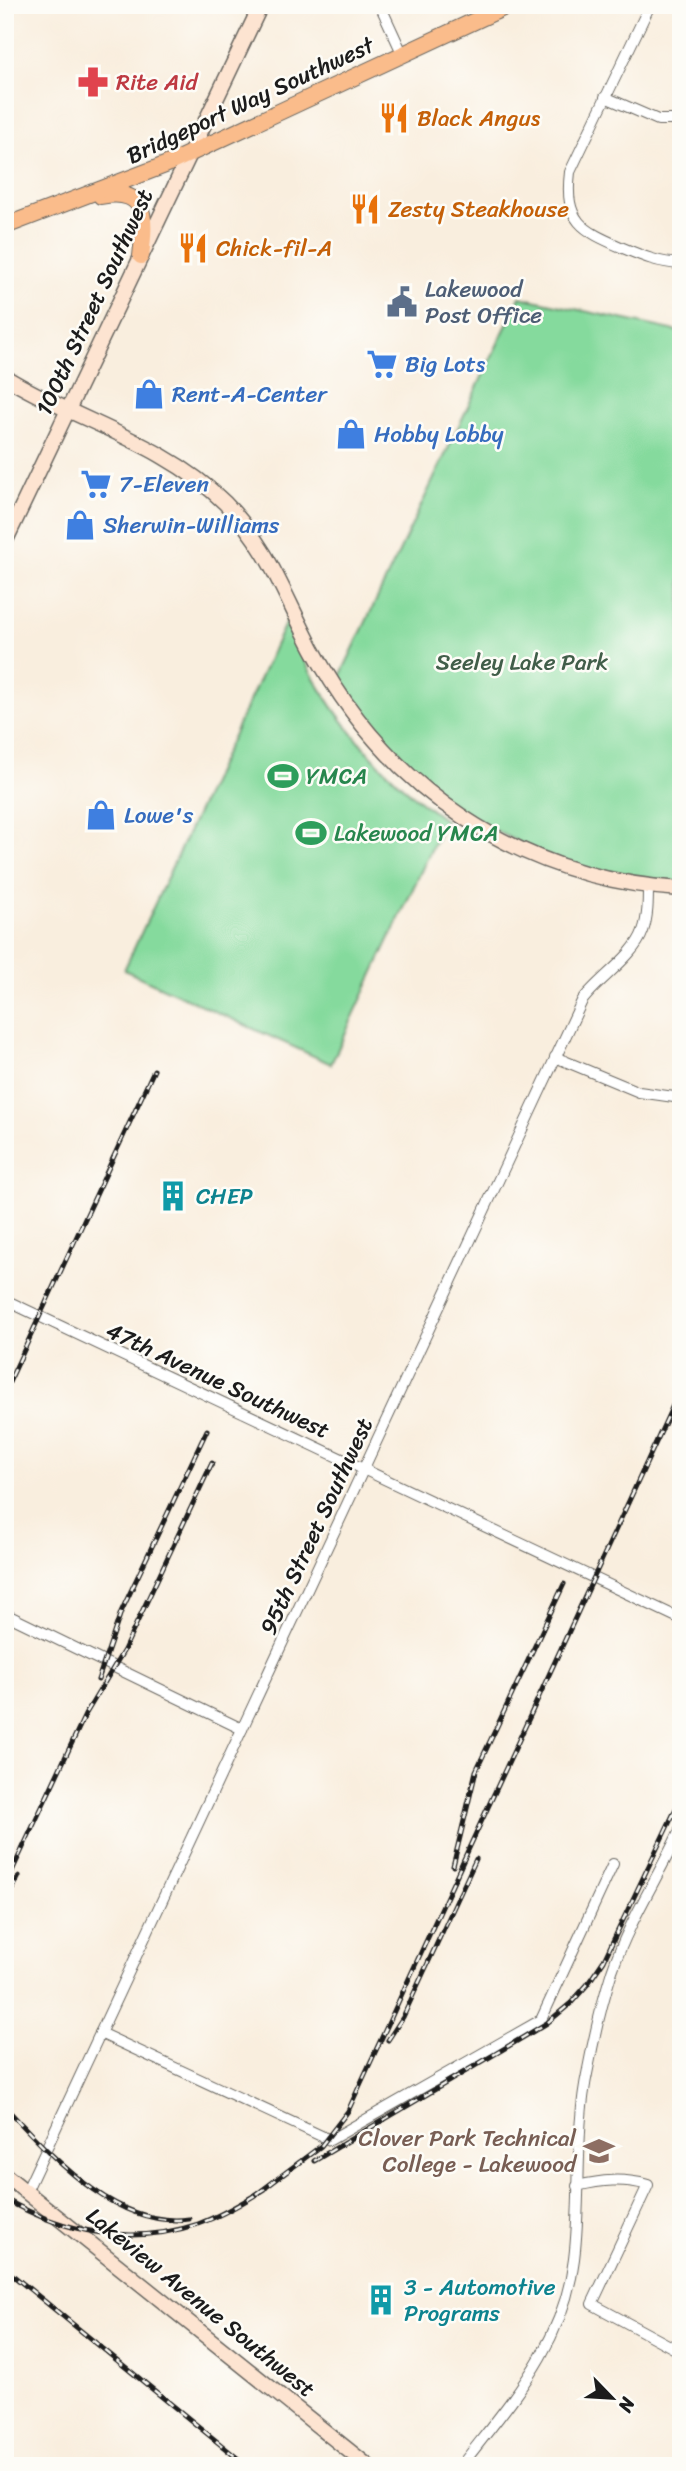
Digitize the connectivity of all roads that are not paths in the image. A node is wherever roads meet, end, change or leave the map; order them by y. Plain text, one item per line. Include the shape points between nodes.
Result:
1 (261, 5) edge
2 (380, 5) edge
3 (509, 5) edge
4 (650, 5) edge
5 (402, 55) junction
6 (606, 97) junction
7 (681, 120) edge
8 (189, 155) junction
9 (78, 200) junction
10 (5, 226) edge
11 (141, 256) junction
12 (681, 264) edge
13 (5, 377) edge
14 (68, 411) junction
15 (5, 542) edge
16 (648, 887) junction
17 (681, 889) edge
18 (555, 1058) junction
19 (681, 1098) edge
20 (5, 1300) edge
21 (364, 1470) junction
22 (5, 1614) edge
23 (681, 1619) edge
24 (242, 1729) junction
25 (681, 1828) edge
26 (613, 1864) dead end
27 (100, 2033) junction
28 (5, 2175) edge
29 (577, 2186) junction
30 (26, 2192) junction
31 (681, 2352) edge
32 (368, 2466) edge
33 (461, 2466) edge

1 - 8 main road, 100th Street Southwest
2 - 5 street
3 - 5 main road, Bridgeport Way Southwest
4 - 6 street
5 - 8 main road, Bridgeport Way Southwest
6 - 7 street via 657,120
6 - 12 street via 570,172 572,210 589,234 650,260
8 - 9 main road, Bridgeport Way Southwest
8 - 11 main road, 100th Street Southwest
9 - 10 main road, Bridgeport Way Southwest
9 - 11 main road via 114,194 137,204 145,224
11 - 14 main road, 100th Street Southwest
13 - 14 main road
14 - 15 main road, 100th Street Southwest
14 - 16 main road via 163,456 231,510 272,564 312,648 362,726 426,791 485,832 530,855 602,879
16 - 17 main road
16 - 18 street, 95th Street Southwest via 647,916 639,941 582,1001
18 - 19 street via 639,1092
18 - 21 street, 95th Street Southwest
20 - 21 street, 47th Avenue Southwest
21 - 23 street, 47th Avenue Southwest
21 - 24 street, 95th Street Southwest
22 - 24 street
24 - 27 street, 95th Street Southwest
25 - 29 street via 612,1971 587,2070
26 - 27 street via 541,2020 330,2140
27 - 30 street, 95th Street Southwest
28 - 30 main road, Lakeview Avenue Southwest
29 - 31 street via 614,2179 648,2185 592,2304
29 - 33 street via 574,2260 554,2335 526,2382
30 - 32 main road, Lakeview Avenue Southwest

